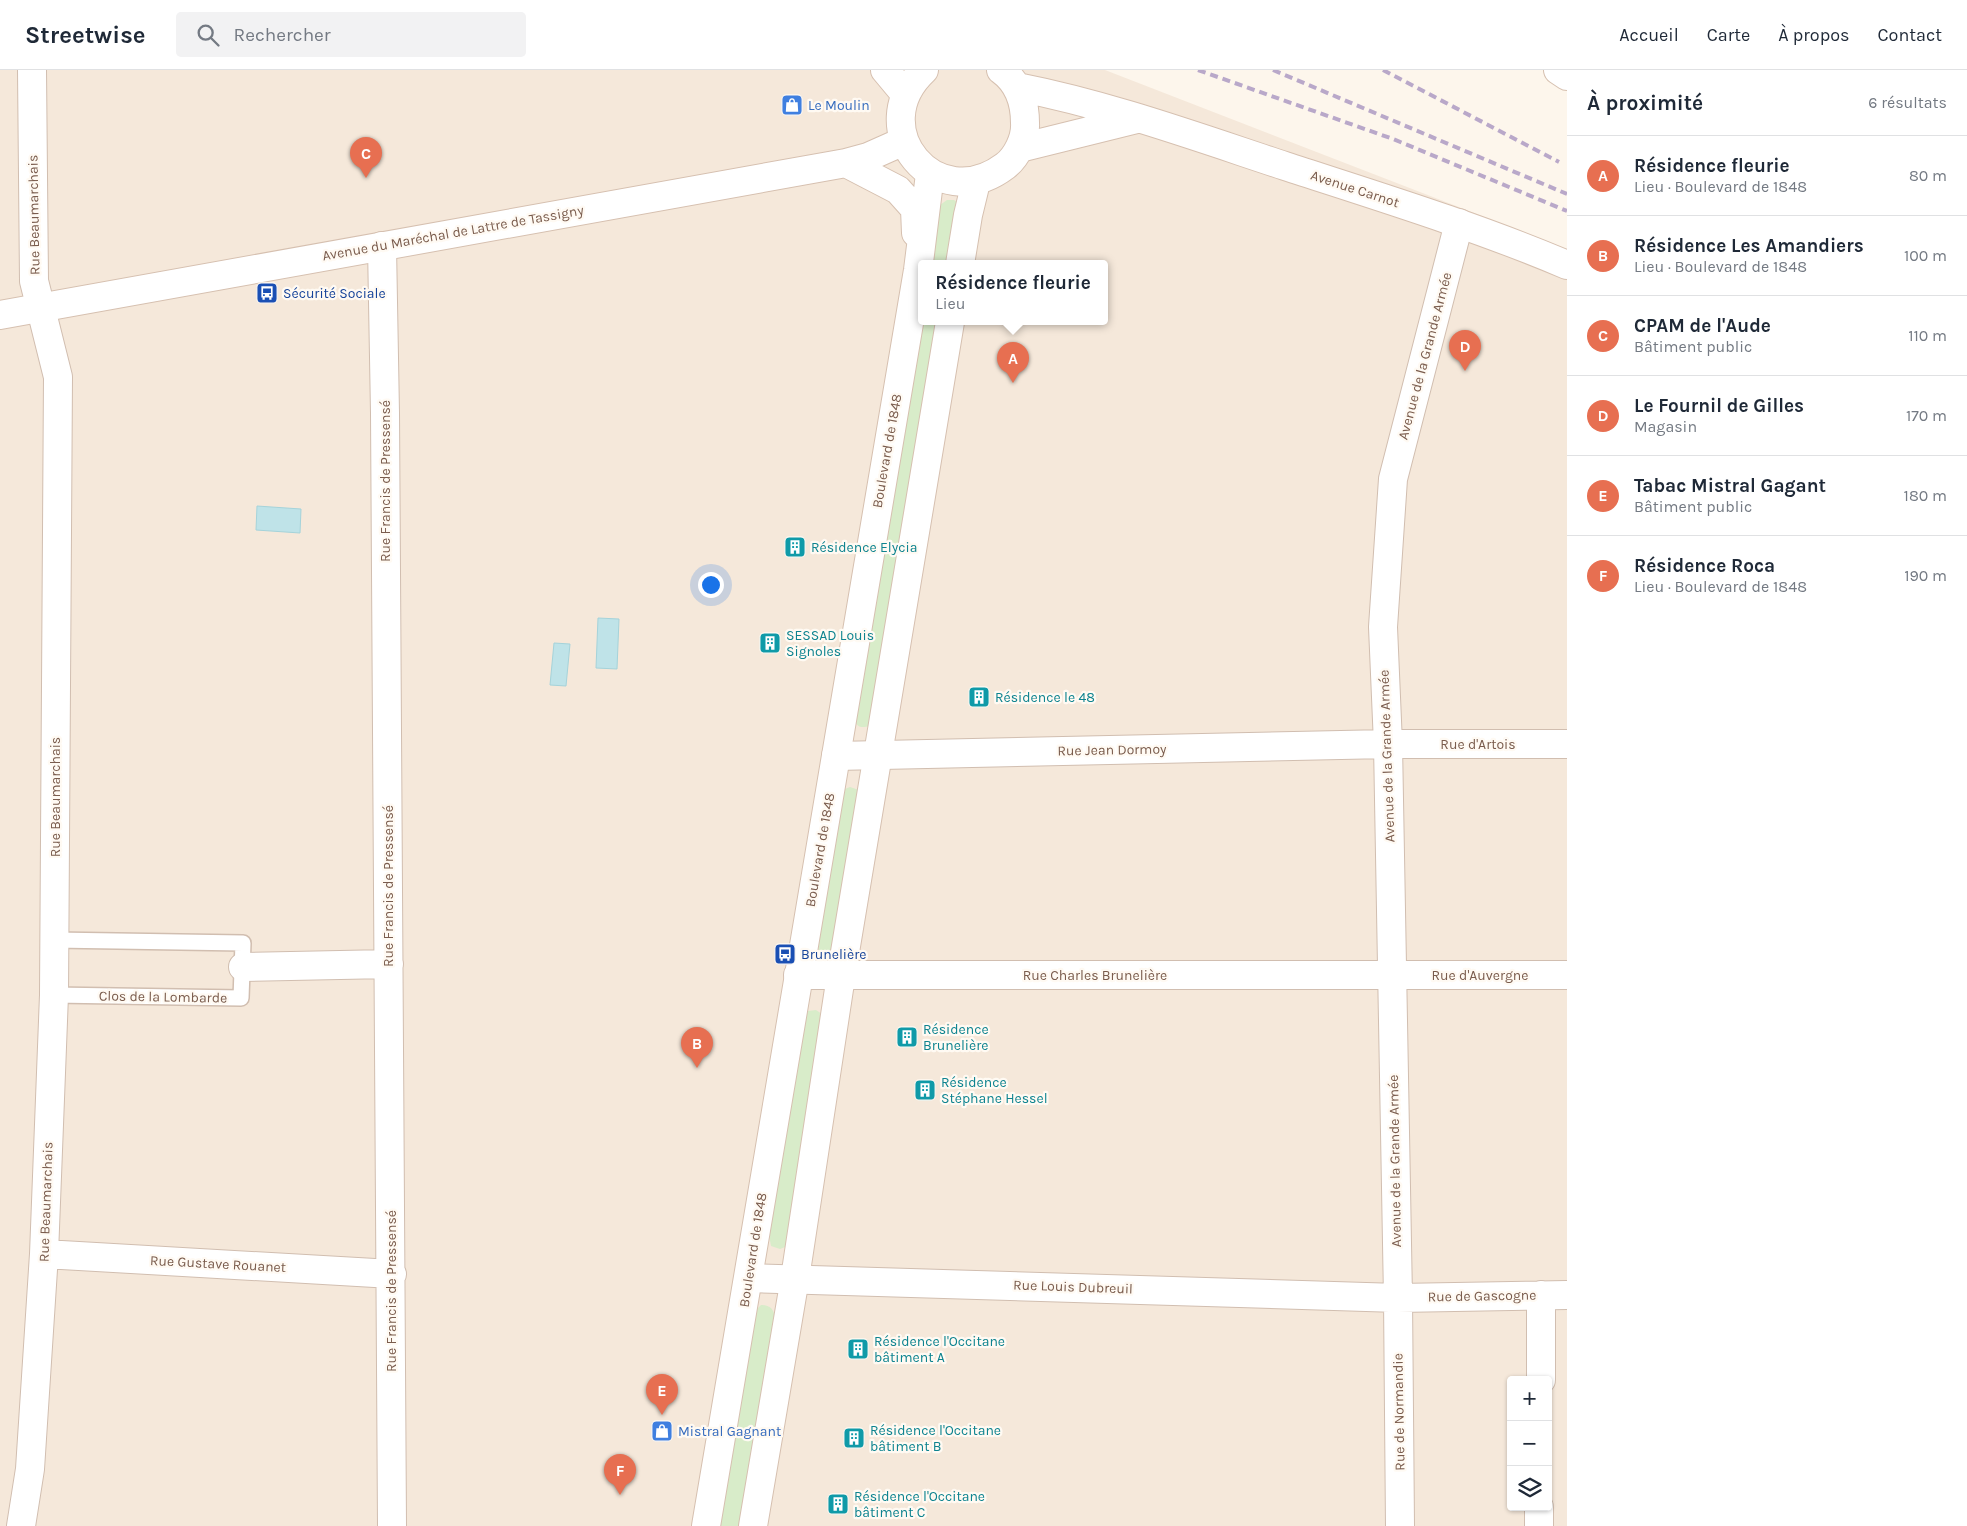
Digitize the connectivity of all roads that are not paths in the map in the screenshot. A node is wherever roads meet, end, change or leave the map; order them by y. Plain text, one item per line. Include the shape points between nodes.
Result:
1 (32, 70) edge
2 (885, 70) edge
3 (924, 70) edge
4 (1558, 70) edge
5 (1567, 76) edge
6 (1009, 79) edge
7 (905, 94) junction
8 (1140, 118) junction
9 (904, 141) junction
10 (1020, 148) junction
11 (846, 163) junction
12 (930, 174) junction
13 (976, 182) junction
14 (1459, 223) junction
15 (382, 246) junction
16 (919, 260) edge
17 (961, 260) edge
18 (1567, 265) edge
19 (918, 270) joint
20 (41, 308) junction
21 (0, 315) edge
22 (950, 325) edge
23 (1388, 744) junction
24 (1567, 744) edge
25 (836, 756) junction
26 (879, 756) junction
27 (54, 940) junction
28 (389, 964) junction
29 (243, 967) junction
30 (798, 975) junction
31 (1392, 975) junction
32 (1567, 975) edge
33 (841, 976) junction
34 (54, 995) junction
35 (44, 1254) junction
36 (392, 1274) junction
37 (749, 1278) junction
38 (795, 1278) junction
39 (1554, 1295) edge
40 (1398, 1298) junction
41 (1541, 1376) edge
42 (1539, 1511) edge
43 (20, 1526) edge
44 (392, 1526) edge
45 (706, 1526) edge
46 (753, 1526) edge
47 (1400, 1526) edge
48 (1539, 1526) edge

1 - 20 street, Rue Beaumarchais via 34,282
2 - 7 street
3 - 7 street
4 - 5 street
6 - 8 street, Avenue Carnot
6 - 10 street via 1025,107 1026,128
7 - 9 street via 900,126
8 - 10 street
8 - 14 street, Avenue Carnot
9 - 11 street, Avenue du Maréchal de Lattre de Tassigny
9 - 12 street via 914,160
10 - 13 street via 994,175
11 - 15 street, Avenue du Maréchal de Lattre de Tassigny
11 - 19 street via 898,190 914,208
12 - 13 street via 960,183
12 - 16 street, Boulevard de 1848
13 - 17 street
14 - 18 street, Avenue Carnot
14 - 23 street, Avenue de la Grande Armée via 1393,479 1383,627
15 - 20 street, Avenue du Maréchal de Lattre de Tassigny
15 - 28 street, Rue Francis de Pressensé
19 - 25 street, Boulevard de 1848
20 - 21 street, Avenue du Maréchal de Lattre de Tassigny
20 - 27 street, Rue Beaumarchais via 58,377
22 - 26 street
23 - 24 street, Rue d'Artois
23 - 26 street, Rue Jean Dormoy
23 - 31 street, Avenue de la Grande Armée
25 - 26 street, Rue Jean Dormoy
25 - 30 street, Boulevard de 1848
26 - 33 street
27 - 29 lane, Clos de la Lombarde via 243,943
27 - 34 street, Rue Beaumarchais
28 - 29 street
28 - 36 street, Rue Francis de Pressensé
29 - 34 lane, Clos de la Lombarde via 241,998
30 - 33 street, Rue Charles Brunelière
30 - 37 street, Boulevard de 1848
31 - 32 street, Rue d'Auvergne
31 - 33 street, Rue Charles Brunelière
31 - 40 street, Avenue de la Grande Armée
33 - 38 street
34 - 35 street, Rue Beaumarchais
35 - 36 street, Rue Gustave Rouanet
35 - 43 street, Rue Beaumarchais via 30,1469
36 - 44 street, Rue Francis de Pressensé
37 - 38 street, Rue Louis Dubreuil
37 - 45 street, Boulevard de 1848
38 - 40 street, Rue Louis Dubreuil
38 - 46 street
39 - 40 street, Rue de Gascogne
39 - 41 street
40 - 47 street, Rue de Normandie
42 - 48 street

